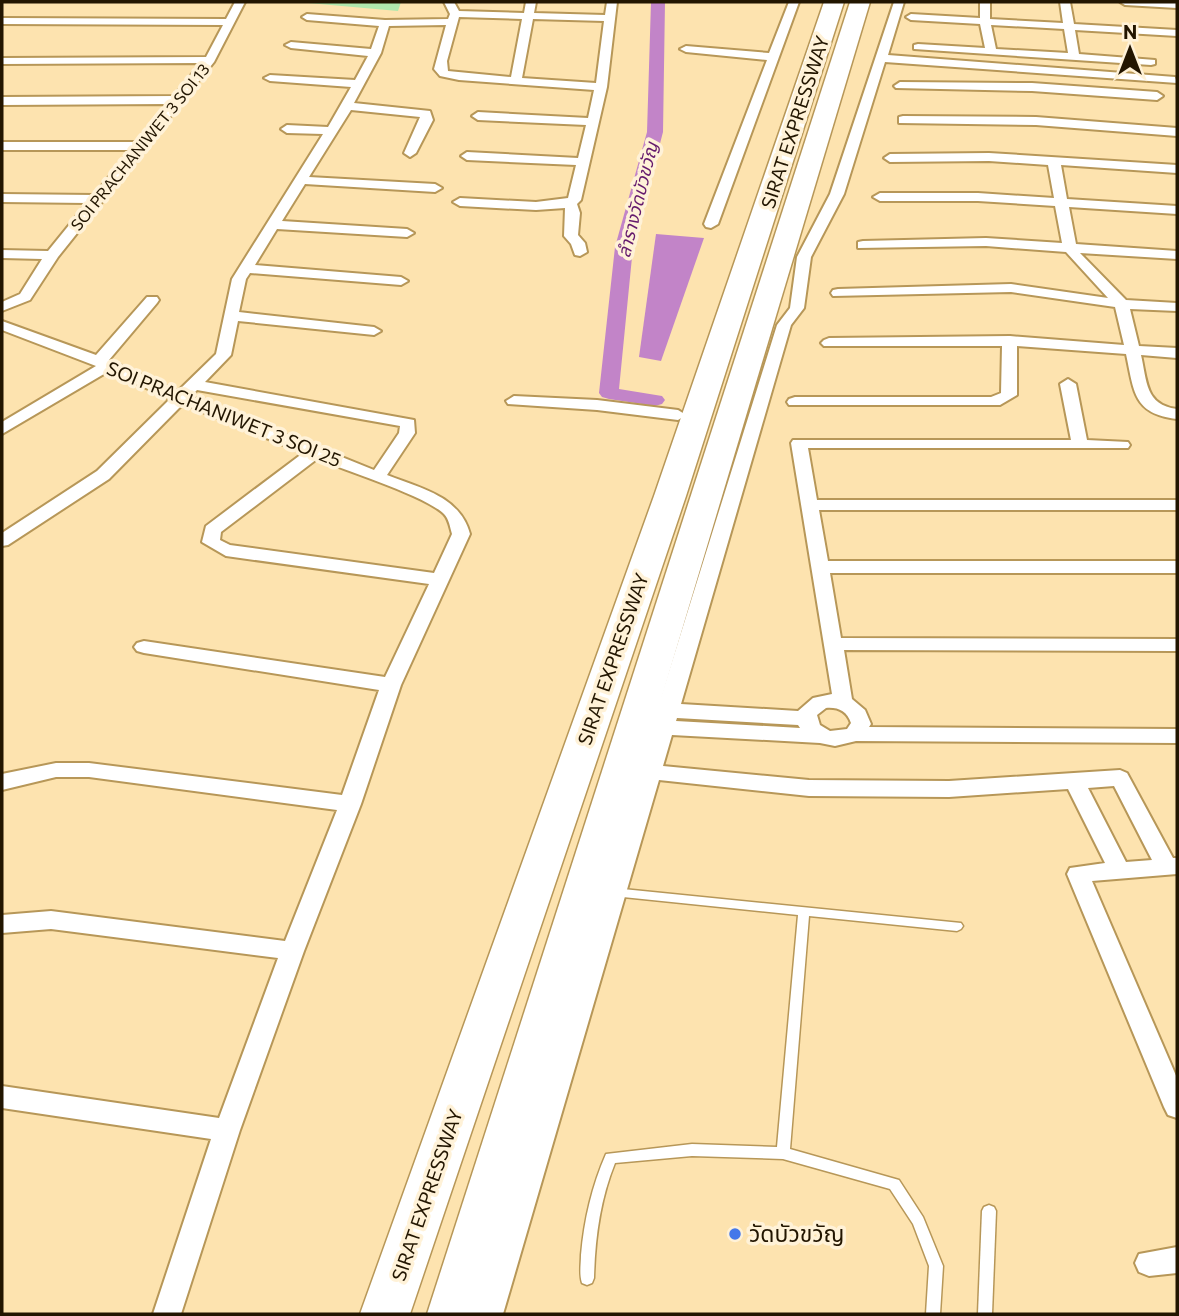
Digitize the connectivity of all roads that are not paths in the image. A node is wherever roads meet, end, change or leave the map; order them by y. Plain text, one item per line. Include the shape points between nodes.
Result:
1 (240, 2) edge
2 (449, 2) edge
3 (531, 2) edge
4 (612, 2) edge
5 (794, 2) edge
6 (834, 2) edge
7 (860, 2) edge
8 (985, 2) edge
9 (1065, 2) edge
10 (1125, 2) edge
11 (1177, 5) edge
12 (905, 10) edge
13 (528, 16) junction
14 (307, 17) dead end
15 (454, 18) junction
16 (610, 18) junction
17 (2, 21) edge
18 (230, 22) junction
19 (985, 22) junction
20 (386, 23) junction
21 (1068, 27) junction
22 (1175, 36) edge
23 (291, 45) dead end
24 (918, 47) dead end
25 (686, 49) dead end
26 (991, 52) junction
27 (374, 53) junction
28 (881, 55) junction
29 (773, 57) junction
30 (1074, 57) junction
31 (2, 61) edge
32 (210, 61) junction
33 (1151, 62) dead end
34 (1174, 76) edge
35 (270, 78) dead end
36 (516, 81) junction
37 (359, 84) junction
38 (900, 86) dead end
39 (601, 87) junction
40 (1157, 96) dead end
41 (177, 100) junction
42 (2, 101) edge
43 (1034, 104) junction
44 (348, 106) junction
45 (478, 116) dead end
46 (903, 120) dead end
47 (593, 122) junction
48 (332, 131) junction
49 (1177, 132) edge
50 (276, 143) dead end
51 (2, 146) edge
52 (141, 146) junction
53 (410, 153) dead end
54 (467, 156) dead end
55 (890, 158) dead end
56 (1054, 159) junction
57 (584, 162) junction
58 (1177, 169) edge
59 (301, 180) junction
60 (435, 188) dead end
61 (880, 197) dead end
62 (2, 198) edge
63 (97, 199) junction
64 (1061, 200) junction
65 (460, 202) dead end
66 (570, 203) junction
67 (1177, 210) edge
68 (711, 224) dead end
69 (273, 225) junction
70 (407, 233) dead end
71 (863, 245) dead end
72 (1069, 246) junction
73 (580, 252) dead end
74 (2, 254) edge
75 (52, 255) junction
76 (1177, 255) edge
77 (245, 268) junction
78 (401, 281) dead end
79 (838, 293) dead end
80 (152, 300) dead end
81 (1122, 304) junction
82 (2, 307) edge
83 (1177, 307) edge
84 (232, 316) junction
85 (5, 329) edge
86 (374, 331) dead end
87 (1010, 341) junction
88 (829, 342) dead end
89 (1130, 348) junction
90 (1177, 352) edge
91 (104, 364) junction
92 (1068, 384) dead end
93 (195, 385) junction
94 (181, 398) junction
95 (514, 401) dead end
96 (796, 402) dead end
97 (1177, 414) edge
98 (678, 415) dead end
99 (2, 429) edge
100 (1080, 445) junction
101 (1122, 445) dead end
102 (315, 452) junction
103 (377, 477) junction
104 (809, 505) junction
105 (1177, 505) edge
106 (2, 541) edge
107 (820, 567) junction
108 (1177, 567) edge
109 (439, 580) junction
110 (833, 645) junction
111 (1177, 645) edge
112 (144, 647) dead end
113 (391, 685) junction
114 (843, 703) junction
115 (665, 718) junction
116 (806, 719) junction
117 (854, 734) junction
118 (818, 736) junction
119 (1177, 736) edge
120 (649, 772) junction
121 (1074, 781) junction
122 (2, 782) edge
123 (350, 804) junction
124 (1171, 866) edge
125 (1119, 870) junction
126 (613, 892) junction
127 (804, 911) junction
128 (2, 924) edge
129 (957, 926) dead end
130 (292, 951) junction
131 (2, 1097) edge
132 (1177, 1107) edge
133 (227, 1130) junction
134 (783, 1153) junction
135 (989, 1211) dead end
136 (1177, 1260) edge
137 (1149, 1263) dead end
138 (587, 1278) dead end
139 (167, 1314) edge
140 (385, 1314) edge
141 (452, 1314) edge
142 (489, 1314) edge
143 (933, 1314) edge
144 (985, 1314) edge

1 - 18 street, SOI PRACHANIWET 3 SOI 13
2 - 15 street
3 - 13 street
4 - 16 street
5 - 29 street
6 - 140 highway, SIRAT EXPRESSWAY via 670,496
7 - 141 highway, SIRAT EXPRESSWAY
8 - 19 street
9 - 21 street
10 - 11 street
12 - 19 street
12 - 28 street
13 - 15 street
13 - 16 street
13 - 36 street
14 - 20 street
15 - 20 street
15 - 36 street via 441,61 444,74
16 - 39 street
17 - 18 street
18 - 32 street, SOI PRACHANIWET 3 SOI 13
19 - 21 street
19 - 26 street
20 - 27 street
21 - 22 street
21 - 30 street
23 - 27 street
24 - 26 street
25 - 29 street
26 - 30 street
27 - 37 street
28 - 34 street
28 - 115 street via 837,194 804,257 797,308 784,325
29 - 68 street
30 - 33 street
31 - 32 street
32 - 41 street, SOI PRACHANIWET 3 SOI 13
35 - 37 street
36 - 39 street
37 - 44 street
38 - 43 street
39 - 47 street
40 - 43 street
41 - 42 street
41 - 52 street, SOI PRACHANIWET 3 SOI 13
43 - 46 street
43 - 49 street
44 - 48 street
44 - 53 street via 426,114 428,120
45 - 47 street
47 - 57 street
48 - 50 street via 284,125
48 - 59 street
51 - 52 street
52 - 63 street, SOI PRACHANIWET 3 SOI 13
54 - 57 street
55 - 56 street
56 - 58 street
56 - 64 street
57 - 66 street
59 - 60 street
59 - 69 street
61 - 64 street
62 - 63 street
63 - 75 street, SOI PRACHANIWET 3 SOI 13
64 - 67 street
64 - 72 street
65 - 66 street
66 - 73 street via 571,236 579,243
69 - 70 street
69 - 77 street
71 - 72 street
72 - 76 street
72 - 81 street
74 - 75 street
75 - 82 street, SOI PRACHANIWET 3 SOI 13 via 24,297
77 - 78 street
77 - 84 street via 236,287
79 - 81 street via 1011,288
80 - 91 street
81 - 83 street
81 - 89 street
84 - 86 street
84 - 93 street via 223,355
85 - 91 street, SOI PRACHANIWET 3 SOI 25
87 - 88 street
87 - 89 street
87 - 96 street via 1009,395 994,402
89 - 90 street
89 - 97 street via 1143,398 1160,412
91 - 94 street, SOI PRACHANIWET 3 SOI 25
91 - 99 street
92 - 100 street
93 - 94 street
93 - 103 street via 408,423 407,433
94 - 102 street, SOI PRACHANIWET 3 SOI 25
94 - 106 street via 103,475
95 - 98 street
100 - 101 street
100 - 104 street via 799,443
102 - 103 street, SOI PRACHANIWET 3 SOI 25
102 - 109 street via 212,530 212,542 226,550
103 - 109 street, SOI PRACHANIWET 3 SOI 25 via 445,506 458,517 461,534
104 - 105 street
104 - 107 street
107 - 108 street
107 - 110 street
109 - 113 street
110 - 111 street
110 - 114 street
112 - 113 street
113 - 123 street
114 - 116 street via 817,703 810,707
114 - 117 street via 861,718
115 - 116 street
115 - 118 street
115 - 120 street
116 - 118 street
117 - 118 street via 838,739
117 - 119 street
120 - 121 street via 809,788 950,789
120 - 126 street
121 - 124 street via 1120,778
121 - 125 street
122 - 123 street via 56,770 89,770
123 - 130 street
124 - 125 street
125 - 132 street via 1078,874
126 - 127 lane
126 - 142 street
127 - 129 lane
127 - 134 lane
128 - 130 street via 51,920
130 - 133 street
131 - 133 street
133 - 139 street
134 - 138 lane via 692,1150 611,1158 599,1184 589,1229
134 - 143 lane via 894,1184 918,1222 936,1266
135 - 144 lane
136 - 137 street

